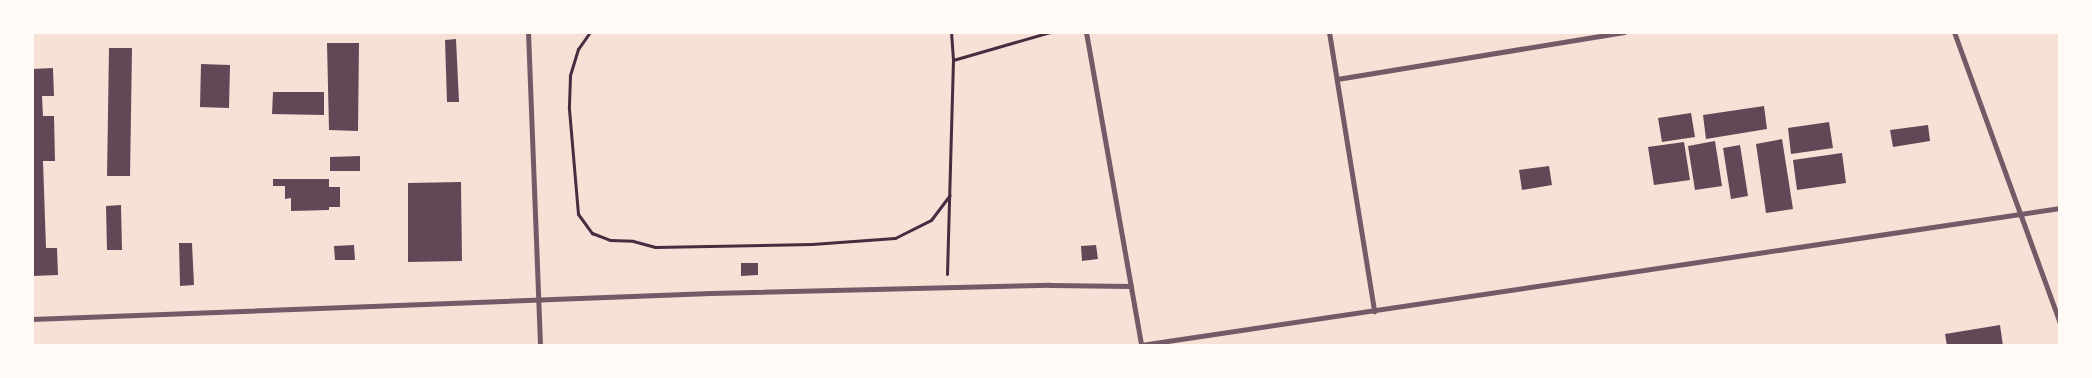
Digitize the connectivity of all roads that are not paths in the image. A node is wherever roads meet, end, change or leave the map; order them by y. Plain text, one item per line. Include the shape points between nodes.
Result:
1 (528, 32) edge
2 (1086, 32) edge
3 (1329, 32) edge
4 (1624, 32) edge
5 (1954, 32) edge
6 (1337, 79) junction
7 (2060, 208) edge
8 (2020, 216) junction
9 (1131, 286) junction
10 (539, 298) junction
11 (1374, 311) junction
12 (32, 319) edge
13 (2060, 324) edge
14 (540, 346) edge

1 - 10 street
2 - 9 street
3 - 6 street
4 - 6 street
5 - 8 street
6 - 11 street
7 - 8 street
8 - 11 street
8 - 13 street
9 - 10 street
9 - 11 street via 1141,346
10 - 12 street
10 - 14 street

